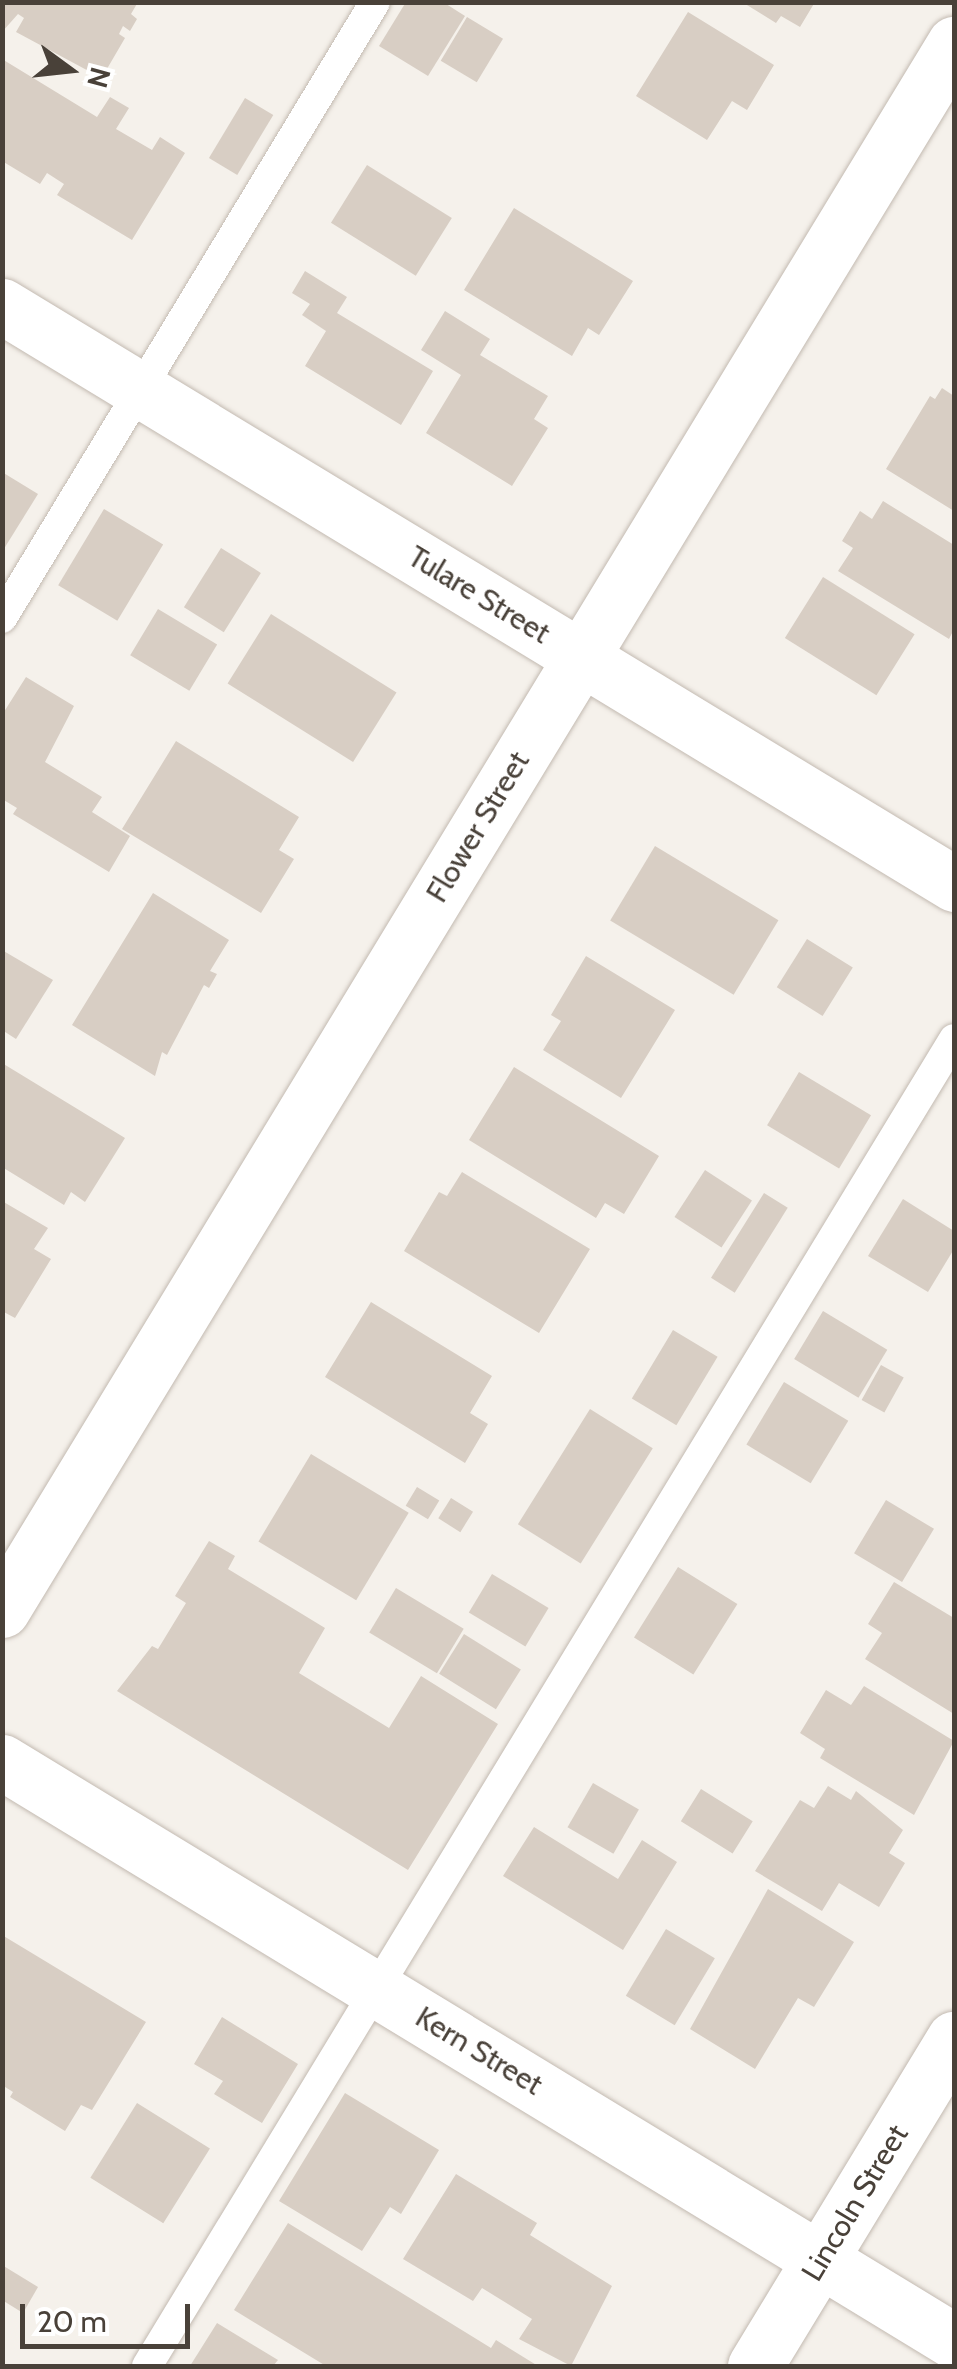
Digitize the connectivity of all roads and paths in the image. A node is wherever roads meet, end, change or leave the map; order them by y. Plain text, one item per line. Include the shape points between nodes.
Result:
1 (376, 2) edge
2 (954, 44) edge
3 (2, 306) edge
4 (140, 390) junction
5 (2, 618) edge
6 (582, 657) junction
7 (954, 884) edge
8 (954, 1038) edge
9 (2, 1610) edge
10 (2, 1762) edge
11 (374, 1988) junction
12 (954, 2039) edge
13 (820, 2259) junction
14 (954, 2341) edge
15 (147, 2366) edge
16 (755, 2366) edge

1 - 4 lane
2 - 6 street, Flower Street
3 - 4 street, Tulare Street
4 - 5 lane
4 - 6 street, Tulare Street
6 - 7 street, Tulare Street
6 - 9 street, Flower Street
8 - 11 lane
10 - 11 street, Kern Street
11 - 13 street, Kern Street
11 - 15 lane
12 - 13 street, Lincoln Street
13 - 14 street, Kern Street
13 - 16 street, Lincoln Street

